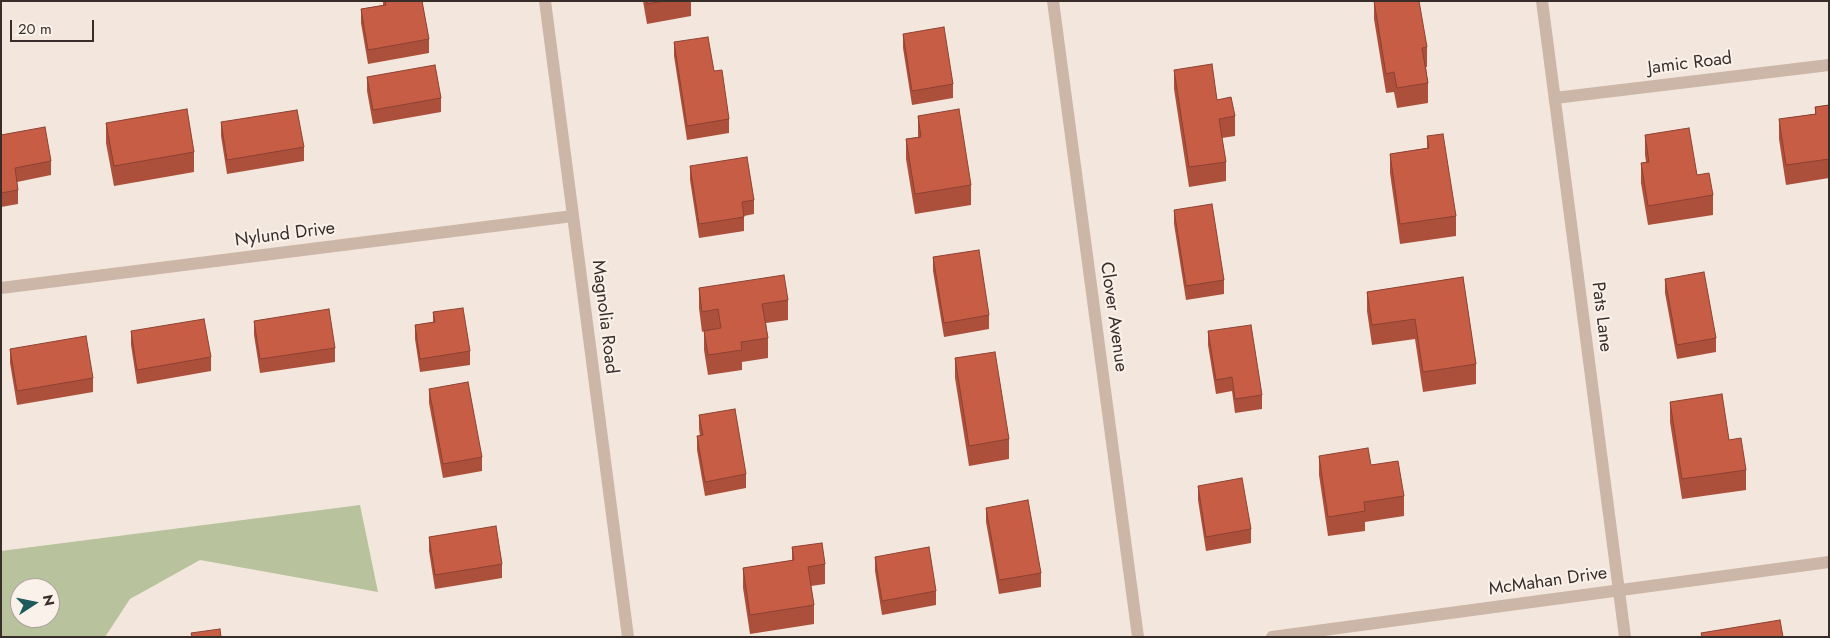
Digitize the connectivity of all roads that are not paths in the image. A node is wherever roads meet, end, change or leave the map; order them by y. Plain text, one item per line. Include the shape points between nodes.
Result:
1 (545, 1) edge
2 (1053, 1) edge
3 (1542, 1) edge
4 (1829, 65) edge
5 (1555, 98) junction
6 (573, 216) junction
7 (1, 288) edge
8 (1829, 562) edge
9 (1619, 590) junction
10 (628, 637) edge
11 (1138, 637) edge
12 (1272, 637) edge
13 (1625, 637) edge

1 - 6 street, Magnolia Road
2 - 11 street, Clover Avenue
3 - 5 street, Pats Lane
4 - 5 street, Jamic Road
5 - 9 street, Pats Lane
6 - 7 street, Nylund Drive
6 - 10 street, Magnolia Road
8 - 9 street, McMahan Drive
9 - 12 street, McMahan Drive
9 - 13 street, Pats Lane

